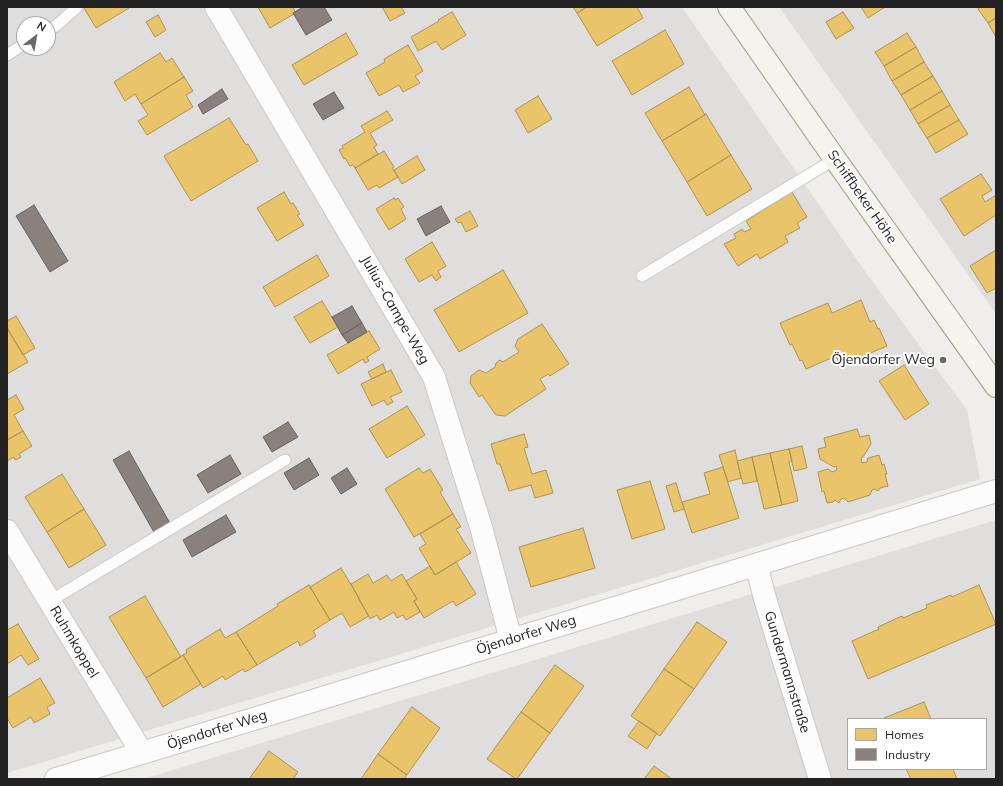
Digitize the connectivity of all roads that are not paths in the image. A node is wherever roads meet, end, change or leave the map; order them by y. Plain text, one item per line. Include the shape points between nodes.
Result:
1 (77, 7) edge
2 (216, 7) edge
3 (729, 7) edge
4 (56, 26) edge
5 (16, 49) edge
6 (7, 55) edge
7 (835, 159) junction
8 (642, 276) dead end
9 (996, 386) edge
10 (285, 460) dead end
11 (996, 491) edge
12 (7, 531) edge
13 (756, 565) junction
14 (50, 601) junction
15 (512, 640) junction
16 (142, 753) junction
17 (56, 779) edge
18 (820, 779) edge

1 - 4 lane
2 - 15 street, Julius-Campe-Weg via 434,377 481,527
3 - 7 main road, Schiffbeker Höhe
5 - 6 lane
7 - 8 lane
7 - 9 main road, Schiffbeker Höhe
10 - 14 lane
11 - 13 street, Öjendorfer Weg
12 - 14 street, Ruhmkoppel
13 - 15 street, Öjendorfer Weg
13 - 18 street, Gundermannstraße
14 - 16 street, Ruhmkoppel
15 - 16 street, Öjendorfer Weg
16 - 17 street, Öjendorfer Weg

